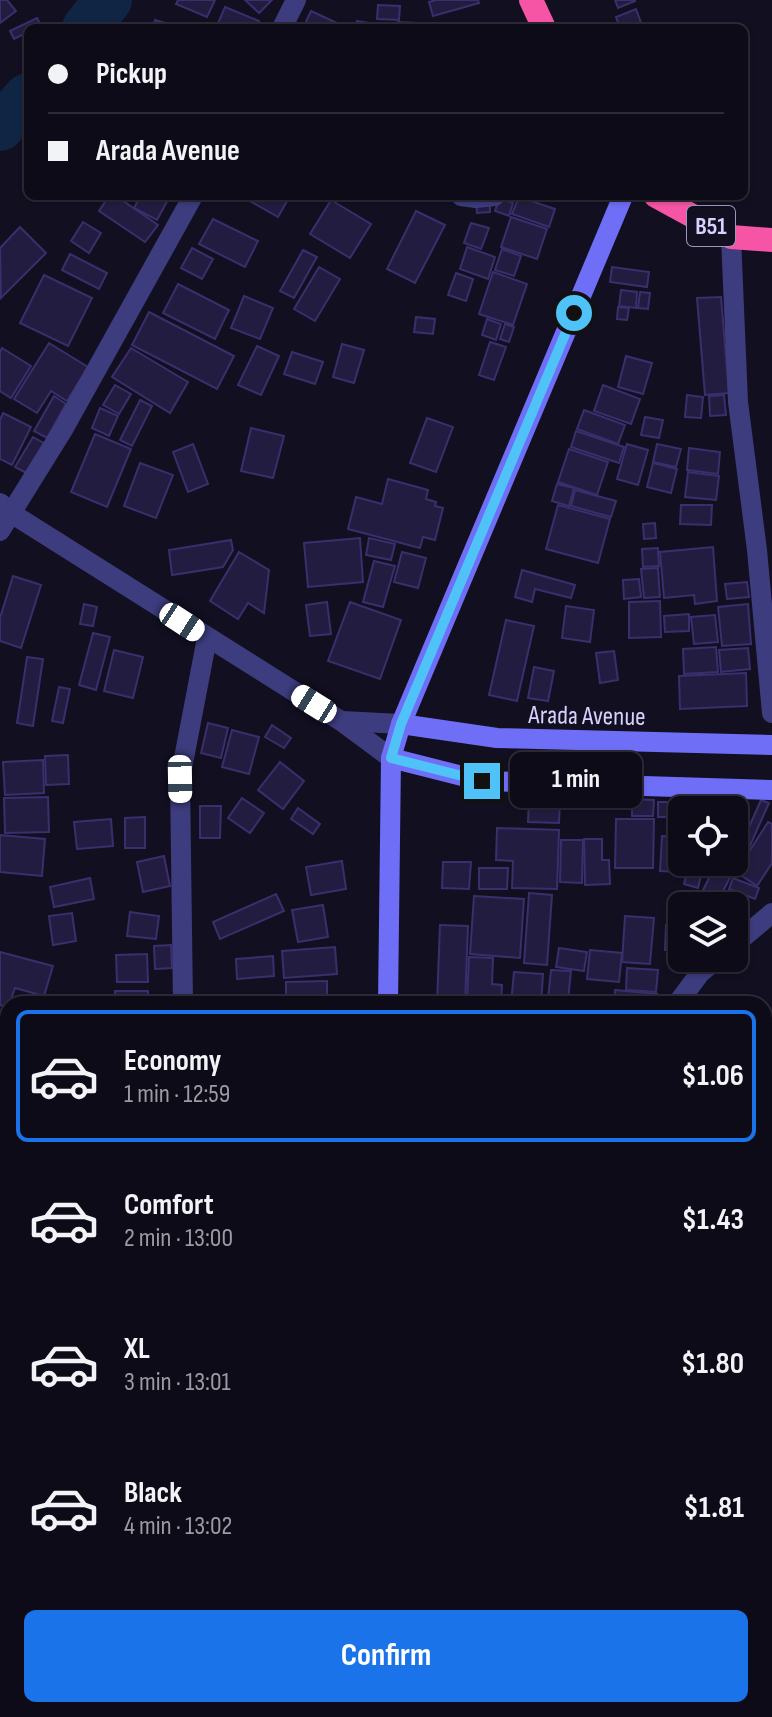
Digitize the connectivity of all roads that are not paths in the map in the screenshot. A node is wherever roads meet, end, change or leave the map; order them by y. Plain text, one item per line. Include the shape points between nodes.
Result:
1 (296, 0) edge
2 (531, 0) edge
3 (284, 24) edge
4 (542, 24) edge
5 (191, 200) edge
6 (621, 200) edge
7 (663, 200) edge
8 (731, 237) junction
9 (772, 240) edge
10 (6, 508) edge
11 (0, 531) edge
12 (207, 638) junction
13 (772, 713) edge
14 (341, 721) junction
15 (401, 724) junction
16 (772, 745) edge
17 (391, 758) junction
18 (772, 790) edge
19 (772, 913) edge
20 (748, 933) edge
21 (701, 972) edge
22 (183, 996) edge
23 (388, 996) edge
24 (683, 996) edge

1 - 3 street
2 - 4 highway
5 - 10 street via 64,428
6 - 15 main road
7 - 8 highway, B51
8 - 9 highway, B51
8 - 13 street via 738,402
10 - 11 street
10 - 12 street
12 - 14 street
12 - 22 street via 180,779
14 - 15 street
14 - 17 street
15 - 16 main road, Arada Avenue via 497,738
15 - 17 main road
17 - 18 main road via 482,781
17 - 23 main road
19 - 20 street
21 - 24 street

